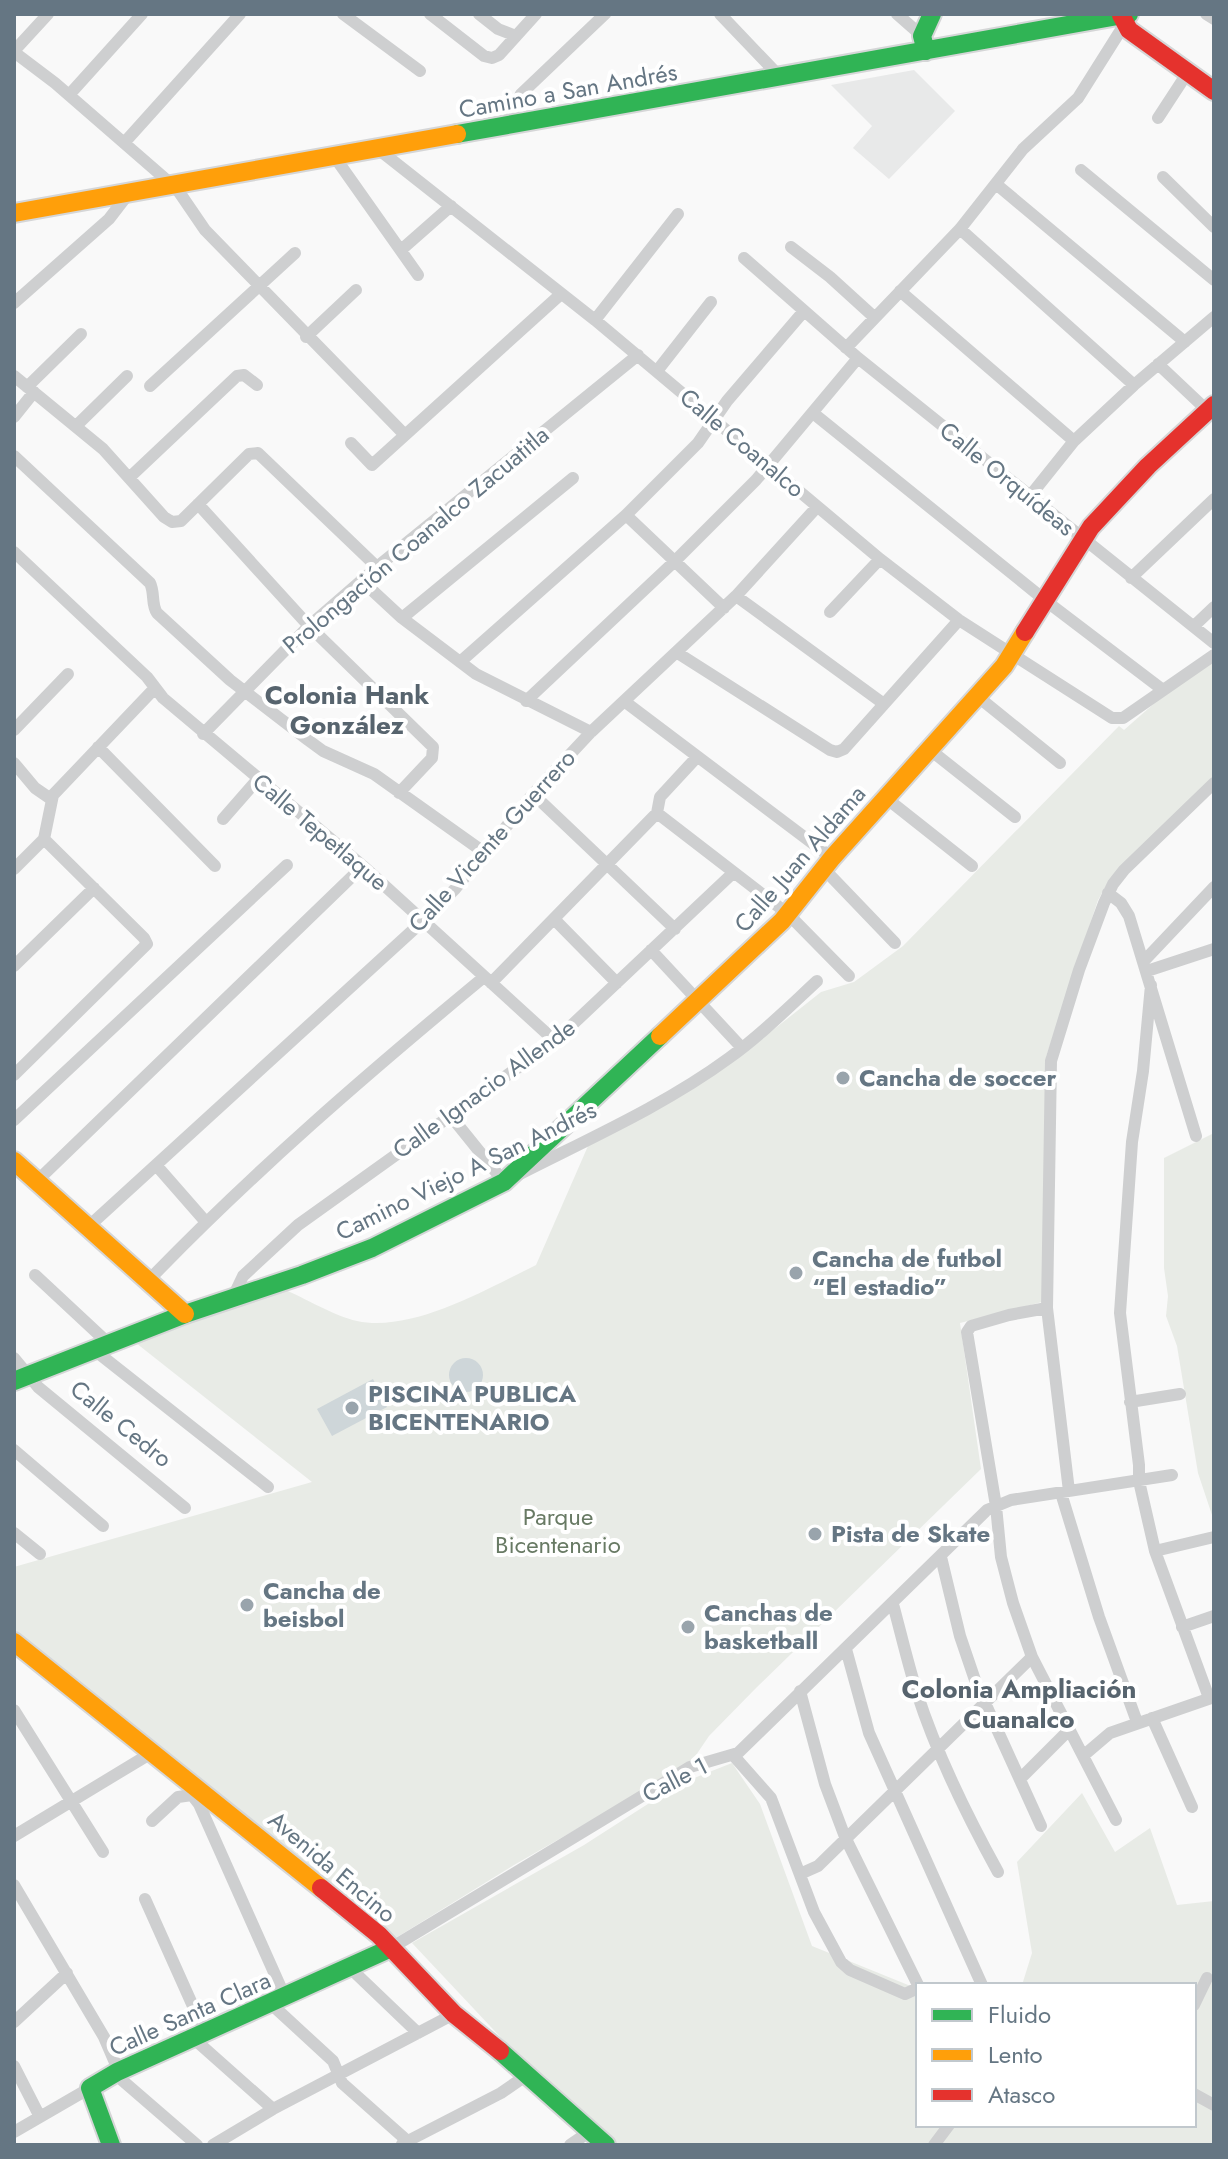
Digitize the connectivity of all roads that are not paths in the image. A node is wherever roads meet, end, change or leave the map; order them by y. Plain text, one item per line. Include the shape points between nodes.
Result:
1 (48, 14) edge
2 (142, 14) edge
3 (240, 14) edge
4 (343, 14) edge
5 (430, 14) edge
6 (479, 14) edge
7 (536, 14) edge
8 (605, 14) edge
9 (720, 14) edge
10 (897, 14) edge
11 (932, 14) edge
12 (1206, 14) edge
13 (1125, 18) edge
14 (1214, 19) edge
15 (516, 36) junction
16 (924, 44) junction
17 (14, 52) edge
18 (420, 71) dead end
19 (1188, 72) junction
20 (781, 78) junction
21 (1214, 91) edge
22 (69, 95) junction
23 (1158, 118) dead end
24 (505, 126) junction
25 (124, 143) junction
26 (378, 149) junction
27 (334, 156) junction
28 (1081, 170) dead end
29 (1163, 177) dead end
30 (172, 184) junction
31 (996, 184) junction
32 (129, 193) junction
33 (451, 206) junction
34 (14, 213) edge
35 (678, 214) dead end
36 (1214, 227) edge
37 (960, 229) junction
38 (791, 247) dead end
39 (401, 250) junction
40 (295, 253) dead end
41 (744, 258) dead end
42 (418, 275) dead end
43 (1214, 280) edge
44 (258, 287) junction
45 (356, 290) dead end
46 (900, 291) junction
47 (561, 294) junction
48 (711, 302) dead end
49 (14, 303) edge
50 (804, 311) junction
51 (874, 317) junction
52 (1214, 317) edge
53 (595, 320) junction
54 (81, 334) dead end
55 (306, 337) junction
56 (1185, 342) junction
57 (846, 348) junction
58 (638, 355) junction
59 (858, 358) junction
60 (1158, 364) junction
61 (657, 371) junction
62 (14, 376) edge
63 (127, 376) dead end
64 (257, 385) dead end
65 (1134, 385) junction
66 (150, 386) dead end
67 (31, 390) junction
68 (1212, 411) edge
69 (813, 413) junction
70 (14, 417) edge
71 (715, 420) junction
72 (76, 426) junction
73 (404, 434) junction
74 (1074, 441) junction
75 (351, 443) dead end
76 (14, 456) edge
77 (768, 466) junction
78 (130, 477) junction
79 (573, 478) dead end
80 (1030, 496) junction
81 (1214, 499) edge
82 (198, 504) junction
83 (817, 507) junction
84 (626, 515) junction
85 (1082, 540) junction
86 (14, 552) edge
87 (880, 559) junction
88 (675, 561) junction
89 (377, 567) junction
90 (1131, 578) junction
91 (361, 580) junction
92 (736, 596) junction
93 (1046, 601) junction
94 (1214, 607) edge
95 (724, 608) junction
96 (830, 612) dead end
97 (402, 618) junction
98 (959, 620) junction
99 (309, 626) junction
100 (1194, 626) junction
101 (1214, 643) edge
102 (676, 652) junction
103 (1012, 655) junction
104 (1214, 655) edge
105 (460, 662) junction
106 (68, 674) dead end
107 (155, 688) junction
108 (1163, 690) junction
109 (244, 691) junction
110 (977, 696) junction
111 (526, 701) junction
112 (624, 701) junction
113 (884, 704) junction
114 (14, 730) edge
115 (591, 732) junction
116 (203, 734) junction
117 (98, 747) junction
118 (929, 749) junction
119 (697, 757) junction
120 (14, 763) edge
121 (1060, 763) dead end
122 (258, 779) junction
123 (1214, 783) edge
124 (399, 793) junction
125 (533, 794) junction
126 (886, 798) junction
127 (51, 799) junction
128 (657, 813) junction
129 (1015, 817) dead end
130 (223, 819) dead end
131 (44, 839) junction
132 (485, 853) junction
133 (607, 863) junction
134 (828, 863) junction
135 (287, 865) dead end
136 (215, 866) dead end
137 (363, 866) junction
138 (972, 866) dead end
139 (14, 869) edge
140 (733, 873) junction
141 (1214, 887) edge
142 (94, 888) junction
143 (1108, 893) junction
144 (788, 914) junction
145 (554, 919) junction
146 (423, 921) junction
147 (675, 929) junction
148 (895, 943) dead end
149 (651, 950) junction
150 (1213, 952) edge
151 (14, 966) edge
152 (1145, 966) junction
153 (849, 976) dead end
154 (488, 980) junction
155 (817, 981) dead end
156 (617, 983) junction
157 (1151, 985) junction
158 (698, 1001) junction
159 (555, 1041) junction
160 (742, 1048) junction
161 (14, 1075) edge
162 (450, 1115) junction
163 (14, 1120) edge
164 (1196, 1136) dead end
165 (14, 1161) edge
166 (156, 1165) junction
167 (37, 1181) junction
168 (504, 1182) junction
169 (205, 1221) junction
170 (88, 1227) junction
171 (35, 1275) dead end
172 (148, 1281) junction
173 (232, 1299) junction
174 (1047, 1308) junction
175 (185, 1314) junction
176 (101, 1346) junction
177 (14, 1358) edge
178 (22, 1379) edge
179 (1180, 1394) dead end
180 (1130, 1402) junction
181 (14, 1450) edge
182 (1172, 1475) dead end
183 (1139, 1481) junction
184 (268, 1487) dead end
185 (1065, 1492) junction
186 (996, 1506) junction
187 (185, 1508) dead end
188 (103, 1526) dead end
189 (14, 1533) edge
190 (1214, 1537) edge
191 (1155, 1551) junction
192 (40, 1554) dead end
193 (941, 1557) junction
194 (893, 1604) junction
195 (1214, 1616) edge
196 (1182, 1627) junction
197 (14, 1642) edge
198 (846, 1649) junction
199 (1032, 1657) junction
200 (800, 1691) junction
201 (1211, 1698) edge
202 (985, 1703) junction
203 (14, 1710) edge
204 (1152, 1718) junction
205 (1137, 1722) junction
206 (1068, 1731) junction
207 (937, 1748) junction
208 (153, 1752) junction
209 (733, 1755) junction
210 (1083, 1756) junction
211 (1020, 1779) junction
212 (894, 1792) junction
213 (197, 1793) junction
214 (71, 1801) junction
215 (1192, 1807) dead end
216 (1116, 1820) dead end
217 (152, 1821) dead end
218 (1041, 1826) dead end
219 (14, 1836) edge
220 (845, 1837) junction
221 (103, 1852) dead end
222 (998, 1872) dead end
223 (800, 1874) junction
224 (14, 1885) edge
225 (145, 1899) dead end
226 (391, 1948) junction
227 (349, 1967) junction
228 (67, 1973) junction
229 (1207, 1978) dead end
230 (917, 1983) edge
231 (981, 1983) edge
232 (916, 1987) edge
233 (278, 2000) junction
234 (1196, 2001) edge
235 (454, 2014) junction
236 (14, 2022) edge
237 (418, 2033) junction
238 (199, 2036) junction
239 (14, 2066) edge
240 (117, 2072) junction
241 (338, 2074) junction
242 (527, 2075) junction
243 (90, 2088) junction
244 (1196, 2095) edge
245 (1214, 2105) edge
246 (273, 2109) junction
247 (40, 2117) junction
248 (948, 2127) edge
249 (589, 2132) junction
250 (14, 2133) edge
251 (194, 2141) edge
252 (406, 2144) edge
253 (19, 2145) edge
254 (111, 2145) edge
255 (178, 2145) edge
256 (213, 2145) edge
257 (570, 2145) edge
258 (606, 2145) edge
259 (934, 2145) edge

1 - 17 street
2 - 22 street
3 - 25 street
4 - 18 street
5 - 15 street via 488,58 499,55
6 - 15 street
7 - 15 street
8 - 24 street via 521,94
9 - 20 street
10 - 16 street
11 - 16 street
12 - 14 street
13 - 16 street, Camino a San Andrés
13 - 19 street
13 - 31 street via 1078,98 1023,149
16 - 20 street, Camino a San Andrés
17 - 22 street
19 - 21 street
19 - 23 street
20 - 24 street, Camino a San Andrés
22 - 25 street
24 - 26 street, Camino a San Andrés
25 - 30 street
26 - 27 street, Camino a San Andrés
26 - 33 street, Calle Coanalco
27 - 30 street, Camino a San Andrés
27 - 39 street
28 - 43 street
29 - 36 street
30 - 32 street, Camino a San Andrés
30 - 44 street via 205,230
31 - 37 street
31 - 56 street
32 - 34 street, Camino a San Andrés
32 - 49 street via 109,219
33 - 39 street
33 - 47 street, Calle Coanalco
35 - 53 street
37 - 46 street
37 - 65 street
38 - 51 street
39 - 42 street
40 - 44 street
41 - 50 street, Calle Orquídeas
44 - 55 street
44 - 66 street
45 - 55 street
46 - 51 street
46 - 74 street
47 - 53 street, Calle Coanalco
47 - 73 street
48 - 61 street
50 - 57 street, Calle Orquídeas
50 - 71 street
51 - 57 street
52 - 56 street
53 - 58 street, Calle Coanalco
54 - 67 street
55 - 73 street
56 - 60 street
57 - 59 street, Calle Orquídeas
58 - 61 street, Calle Coanalco
58 - 89 street, Prolongación Coanalco Zacuatitla
59 - 69 street
59 - 80 street, Calle Orquídeas
60 - 65 street
60 - 68 street
61 - 71 street, Calle Coanalco
62 - 67 street
63 - 72 street
64 - 78 street via 237,376
65 - 74 street
67 - 70 street
67 - 72 street
68 - 85 street, Calle Juan Aldama via 1115,500
69 - 77 street
69 - 93 street
71 - 77 street, Calle Coanalco
71 - 84 street
72 - 78 street
73 - 75 street via 372,465
74 - 80 street
76 - 109 street via 150,583 157,613
77 - 83 street, Calle Coanalco
77 - 88 street
78 - 82 street via 172,522 181,521
79 - 97 street
80 - 85 street, Calle Orquídeas
81 - 90 street
82 - 89 street via 249,454 258,453
82 - 99 street
83 - 87 street, Calle Coanalco
83 - 92 street, Calle Vicente Guerrero
84 - 88 street
84 - 105 street
85 - 90 street, Calle Orquídeas
85 - 93 street, Calle Juan Aldama
86 - 107 street, Calle Tepetlaque
87 - 96 street
87 - 98 street, Calle Coanalco
88 - 95 street
88 - 111 street
89 - 91 street, Prolongación Coanalco Zacuatitla
90 - 100 street, Calle Orquídeas
91 - 97 street
91 - 99 street, Prolongación Coanalco Zacuatitla
92 - 95 street, Calle Vicente Guerrero
92 - 113 street
93 - 103 street, Calle Juan Aldama
93 - 108 street
94 - 100 street
95 - 102 street, Calle Vicente Guerrero
97 - 105 street
98 - 103 street, Calle Coanalco
98 - 113 street
99 - 109 street, Prolongación Coanalco Zacuatitla
99 - 124 street via 433,747 432,758
100 - 101 street, Calle Orquídeas
102 - 112 street, Calle Vicente Guerrero
102 - 113 street via 837,752
103 - 108 street, Calle Coanalco via 1118,720
103 - 110 street, Calle Juan Aldama
104 - 108 street
105 - 111 street
106 - 114 street
107 - 116 street, Calle Tepetlaque
107 - 117 street
109 - 116 street, Prolongación Coanalco Zacuatitla
109 - 124 street via 323,751 356,764
110 - 118 street, Calle Juan Aldama
110 - 121 street
111 - 115 street
112 - 115 street, Calle Vicente Guerrero
112 - 119 street
115 - 125 street, Calle Vicente Guerrero
116 - 122 street, Calle Tepetlaque
117 - 127 street
117 - 136 street
118 - 126 street, Calle Juan Aldama
118 - 129 street
119 - 128 street via 660,797
119 - 134 street
120 - 127 street
122 - 130 street
122 - 137 street, Calle Tepetlaque
123 - 143 street via 1124,870
124 - 132 street
125 - 132 street, Calle Vicente Guerrero
125 - 133 street
126 - 134 street, Calle Juan Aldama
126 - 138 street
127 - 131 street
128 - 133 street
128 - 140 street
131 - 139 street
131 - 142 street
132 - 146 street, Calle Vicente Guerrero
133 - 145 street
133 - 147 street
134 - 144 street, Calle Juan Aldama
134 - 148 street
135 - 163 street
137 - 146 street, Calle Tepetlaque
137 - 167 street
140 - 144 street
140 - 147 street, Calle Ignacio Allende
141 - 152 street
142 - 151 street
142 - 161 street via 147,944
143 - 152 street via 1129,916
143 - 174 street via 1051,1061
144 - 153 street
144 - 158 street, Calle Juan Aldama
145 - 154 street
145 - 156 street
146 - 154 street, Calle Tepetlaque
146 - 166 street, Calle Vicente Guerrero
147 - 149 street, Calle Ignacio Allende
149 - 156 street, Calle Ignacio Allende
149 - 158 street
150 - 152 street
152 - 157 street
154 - 159 street, Calle Tepetlaque
154 - 169 street via 366,1074
155 - 160 street, Camino Viejo A San Andrés
156 - 159 street, Calle Ignacio Allende
157 - 164 street
157 - 180 street via 1132,1142 1120,1313
158 - 160 street
158 - 168 street, Calle Juan Aldama
159 - 162 street, Calle Ignacio Allende
160 - 168 street, Camino Viejo A San Andrés via 669,1097
162 - 168 street
162 - 173 street, Calle Ignacio Allende via 298,1225 243,1276
165 - 167 street
166 - 169 street
166 - 170 street, Calle Vicente Guerrero
167 - 170 street
168 - 173 street, Camino Viejo A San Andrés via 372,1248
169 - 172 street
170 - 172 street
171 - 176 street
172 - 175 street
173 - 175 street, Camino Viejo A San Andrés
174 - 185 street
174 - 186 street via 967,1330
175 - 176 street, Camino Viejo A San Andrés
176 - 178 street, Camino Viejo A San Andrés
176 - 184 street
177 - 178 street, Calle Cedro
178 - 187 street, Calle Cedro
179 - 180 street
180 - 183 street
181 - 188 street
182 - 183 street
183 - 185 street
183 - 191 street
185 - 186 street
185 - 205 street via 1099,1617
186 - 193 street, Calle 1
186 - 199 street via 1005,1572
189 - 192 street
190 - 191 street
191 - 196 street
193 - 194 street, Calle 1
193 - 202 street via 960,1636
194 - 198 street, Calle 1
194 - 207 street
195 - 196 street
196 - 201 street
197 - 208 street, Avenida Encino
198 - 200 street, Calle 1
198 - 212 street via 869,1733
199 - 202 street
199 - 206 street
200 - 209 street, Calle 1
200 - 220 street
201 - 204 street
202 - 207 street
202 - 211 street
203 - 214 street
204 - 205 street
204 - 215 street
205 - 210 street via 1110,1733
206 - 210 street
206 - 211 street
207 - 212 street
207 - 222 street
208 - 213 street, Avenida Encino
208 - 214 street
209 - 223 street via 771,1798
209 - 226 street, Calle 1 via 696,1764
210 - 216 street
211 - 218 street
212 - 220 street
212 - 231 street
213 - 217 street via 178,1797
213 - 226 street, Avenida Encino
213 - 233 street
214 - 219 street
214 - 221 street
220 - 223 street via 818,1866
220 - 230 street
223 - 232 street via 845,1967 905,1994
224 - 228 street
225 - 238 street
226 - 227 street, Calle Santa Clara
226 - 235 street, Avenida Encino
227 - 233 street, Calle Santa Clara
227 - 237 street
228 - 236 street
228 - 240 street via 104,2037
229 - 234 street
233 - 238 street, Calle Santa Clara
233 - 241 street via 333,2061
235 - 237 street
235 - 242 street, Avenida Encino
237 - 241 street
238 - 240 street, Calle Santa Clara
238 - 246 street
239 - 247 street
240 - 243 street, Calle Santa Clara
240 - 251 street
241 - 246 street
241 - 252 street
242 - 249 street, Avenida Encino
242 - 252 street
243 - 247 street, Calle Santa Clara
243 - 254 street
244 - 245 street
246 - 256 street
247 - 250 street, Calle Santa Clara
248 - 259 street
249 - 257 street
249 - 258 street, Avenida Encino
250 - 253 street
251 - 255 street

